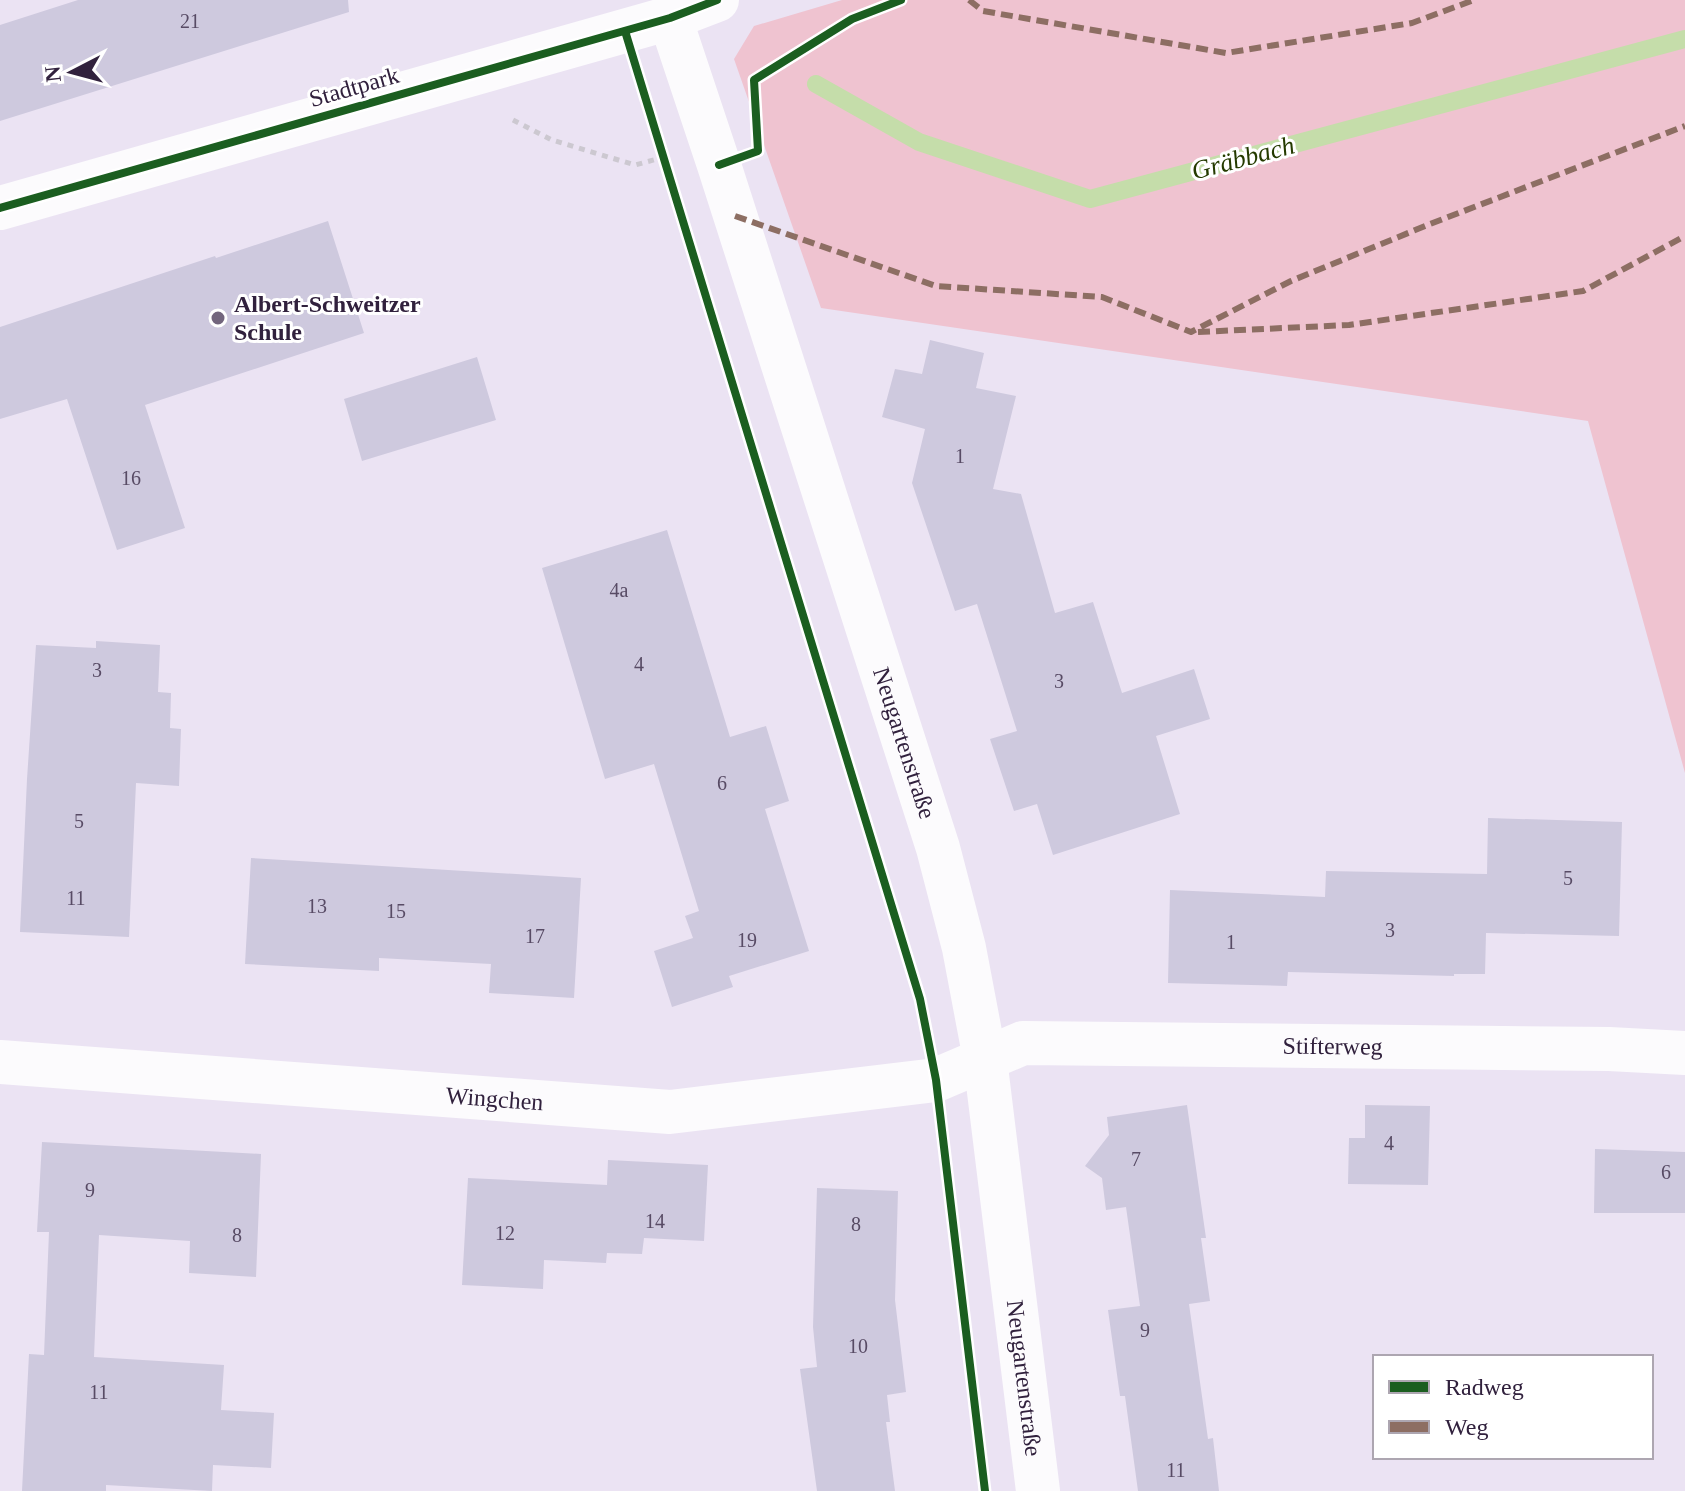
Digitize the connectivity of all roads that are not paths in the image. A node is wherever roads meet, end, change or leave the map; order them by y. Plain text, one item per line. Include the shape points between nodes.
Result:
1 (717, 0) edge
2 (670, 18) junction
3 (0, 208) edge
4 (1685, 1053) edge
5 (985, 1059) junction
6 (0, 1062) edge
7 (1038, 1491) edge

1 - 2 street, Stadtpark
2 - 3 street, Stadtpark
2 - 5 street, Neugartenstraße via 938,848
4 - 5 street, Stifterweg via 1023,1043
5 - 6 street, Wingchen via 936,1080 670,1112
5 - 7 street, Neugartenstraße

